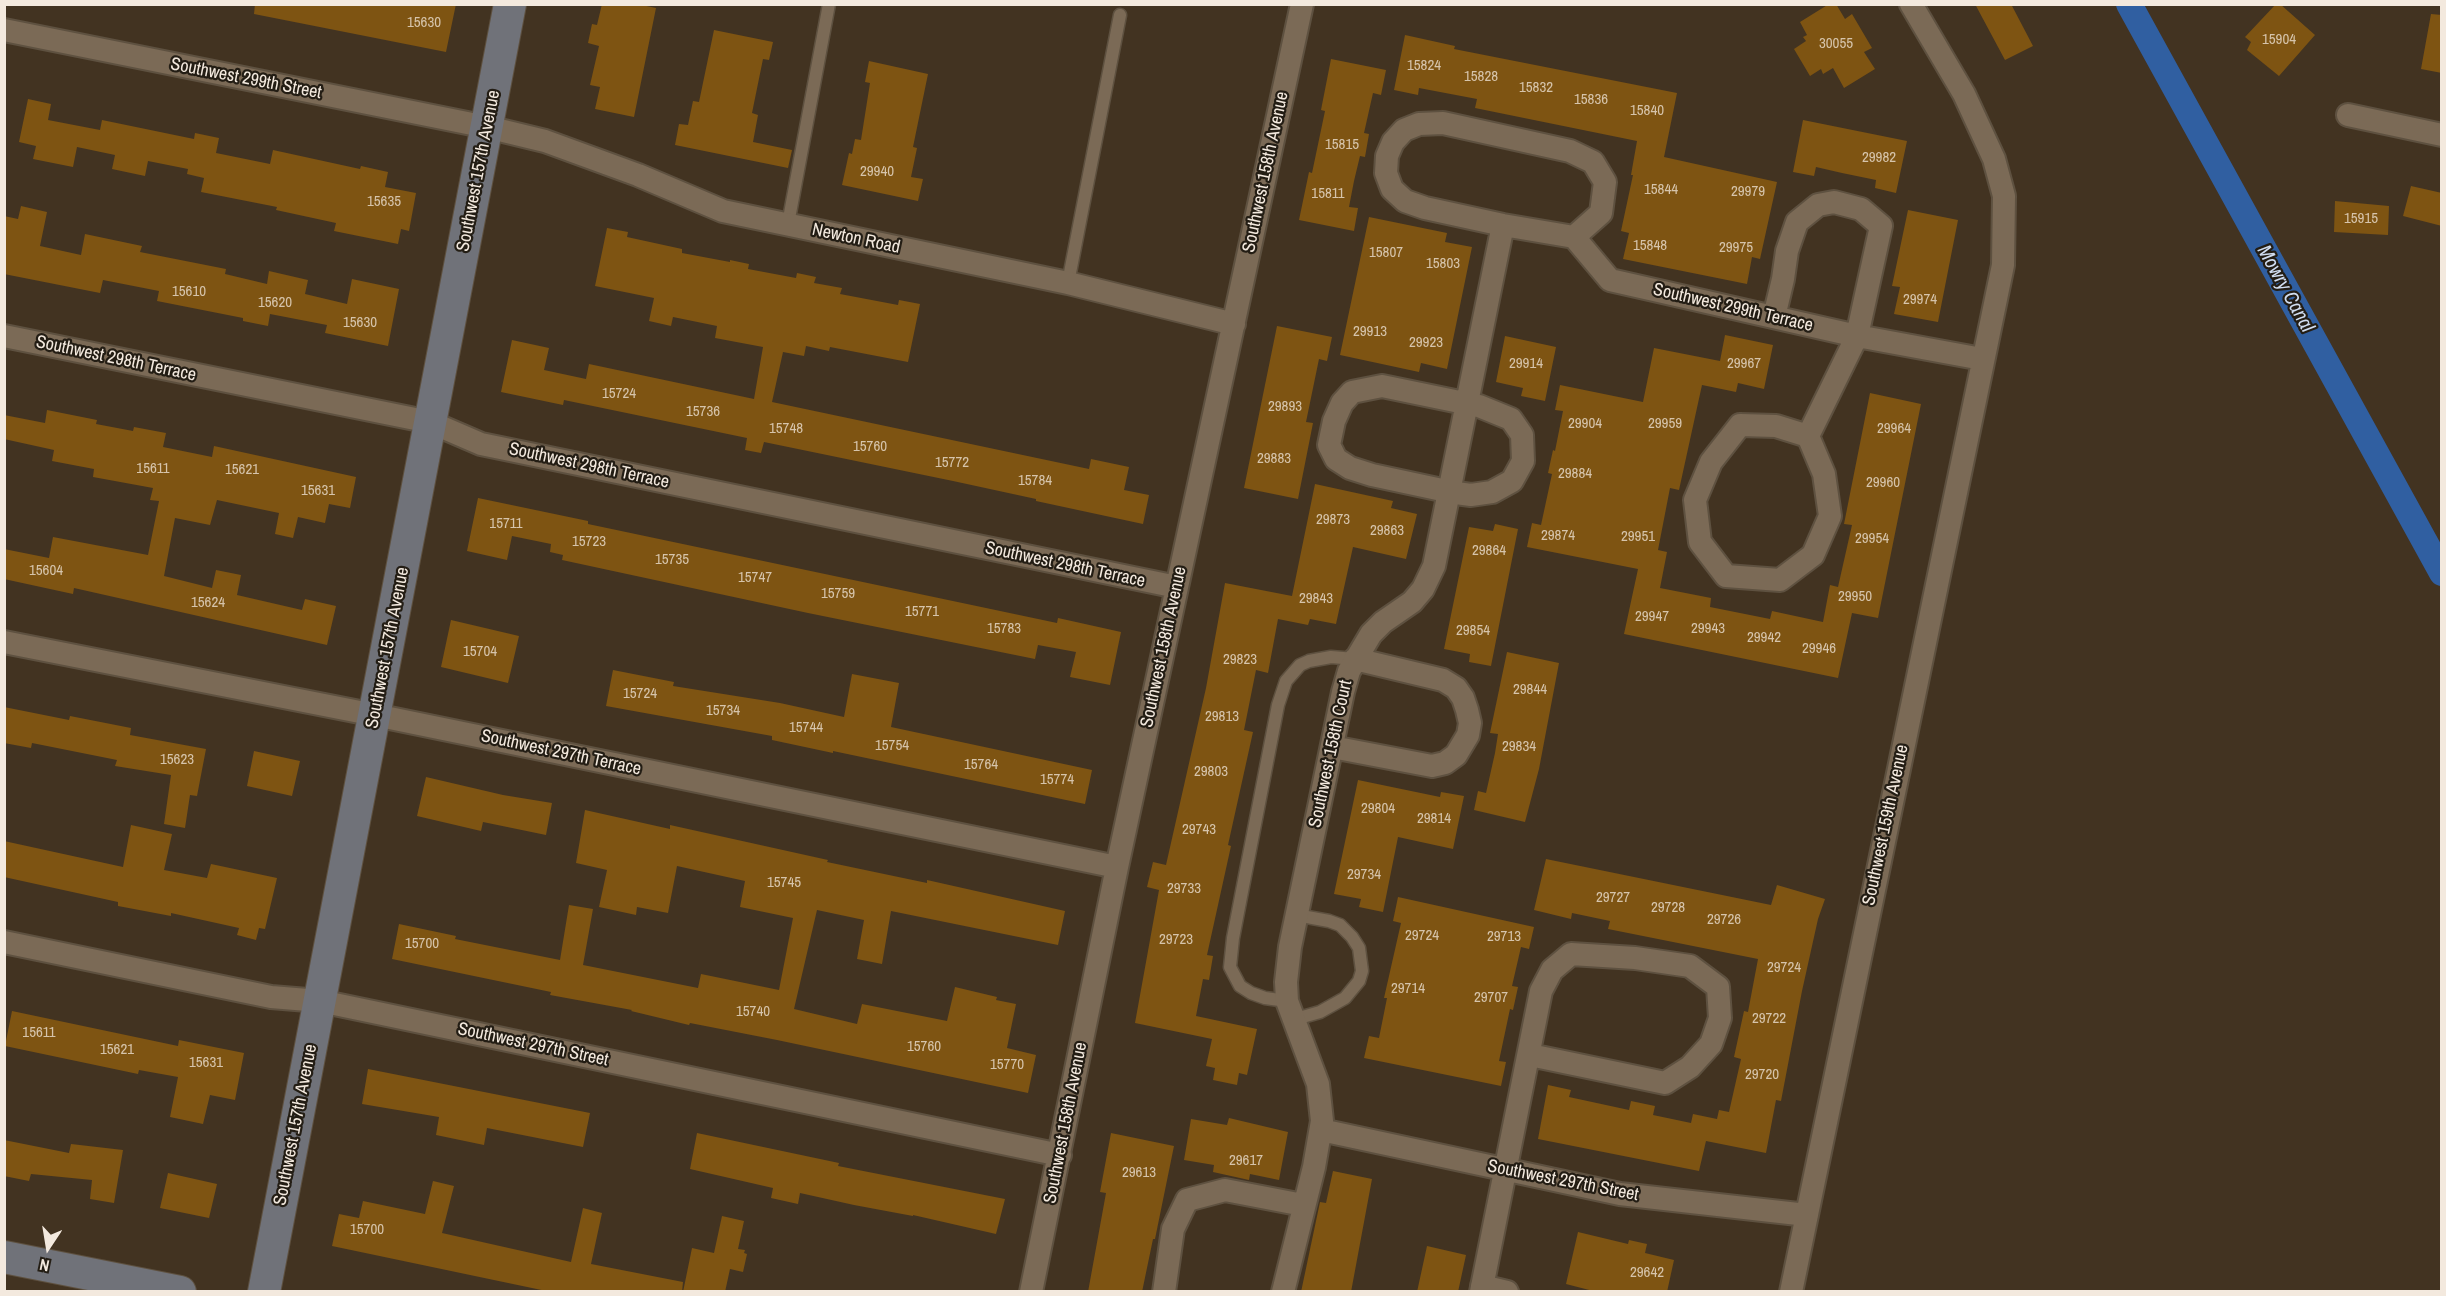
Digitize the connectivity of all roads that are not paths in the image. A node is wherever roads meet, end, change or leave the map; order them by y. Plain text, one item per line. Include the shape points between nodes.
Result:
1 (510, 4) edge
2 (829, 4) edge
3 (1302, 4) edge
4 (1911, 4) edge
5 (1120, 15) dead end
6 (4, 30) edge
7 (2348, 116) dead end
8 (487, 127) junction
9 (2442, 135) edge
10 (788, 224) junction
11 (1503, 225) junction
12 (1574, 237) junction
13 (1068, 283) junction
14 (1774, 317) junction
15 (1234, 324) junction
16 (4, 336) edge
17 (1857, 336) junction
18 (1982, 359) junction
19 (1467, 403) junction
20 (430, 423) junction
21 (1808, 436) junction
22 (1447, 491) junction
23 (1177, 587) junction
24 (4, 642) edge
25 (1355, 660) junction
26 (375, 715) junction
27 (1332, 747) junction
28 (1117, 867) junction
29 (1296, 915) junction
30 (4, 942) edge
31 (320, 1001) junction
32 (1290, 1010) junction
33 (1530, 1055) junction
34 (1321, 1130) junction
35 (1060, 1155) junction
36 (1505, 1171) junction
37 (1303, 1205) junction
38 (1807, 1215) junction
39 (4, 1257) edge
40 (1482, 1289) edge
41 (180, 1292) edge
42 (264, 1292) edge
43 (1031, 1292) edge
44 (1164, 1292) edge
45 (1283, 1292) edge
46 (1507, 1292) edge
47 (1791, 1292) edge

1 - 8 street, Southwest 157th Avenue
2 - 10 lane
3 - 15 street, Southwest 158th Avenue
4 - 18 street via 1964,93 1994,159 2004,196 2003,265
5 - 13 lane
6 - 8 street, Southwest 299th Street
7 - 9 street
8 - 10 street, Newton Road via 545,141 723,211
8 - 20 street, Southwest 157th Avenue
10 - 13 street, Newton Road
11 - 12 street
11 - 12 street via 1405,201 1392,189 1386,173 1393,142 1404,130 1419,124 1443,123 1570,151 1593,162 1605,182 1601,213
11 - 19 street, Southwest 158th Court
12 - 14 street, Southwest 299th Terrace via 1610,280
13 - 15 street, Newton Road
14 - 17 street, Southwest 299th Terrace
14 - 17 street via 1786,251 1797,222 1818,206 1843,204 1861,209 1881,226
15 - 23 street, Southwest 158th Avenue
16 - 20 street, Southwest 298th Terrace
17 - 18 street, Southwest 299th Terrace
17 - 21 street
18 - 38 street, Southwest 159th Avenue
19 - 22 street, Southwest 158th Court
19 - 22 street via 1511,419 1522,435 1522,461 1512,481 1492,492 1471,495
19 - 22 street via 1382,386 1352,392 1334,421 1329,445 1336,459 1350,468
20 - 23 street, Southwest 298th Terrace via 481,444
20 - 26 street, Southwest 157th Avenue
21 - 21 street via 1776,426 1740,425 1711,462 1695,500 1700,542 1726,576 1780,580 1814,555 1830,516 1824,474
22 - 25 street, Southwest 158th Court via 1434,566 1423,589 1377,628
23 - 28 street, Southwest 158th Avenue
24 - 26 street, Southwest 297th Terrace
25 - 27 street, Southwest 158th Court via 1343,692
25 - 27 street via 1443,680 1456,688 1467,710 1468,735 1456,755 1432,766
25 - 32 lane via 1331,657 1309,661 1286,681 1233,938 1230,967 1240,986
26 - 28 street, Southwest 297th Terrace
26 - 31 street, Southwest 157th Avenue
27 - 29 street, Southwest 158th Court
28 - 35 street, Southwest 158th Avenue
29 - 32 street, Southwest 158th Court via 1287,964
29 - 32 lane via 1340,925 1359,948 1362,971 1345,998 1320,1012
30 - 31 street, Southwest 297th Street via 271,997
31 - 35 street, Southwest 297th Street
31 - 42 street, Southwest 157th Avenue
32 - 34 street, Southwest 158th Court via 1318,1084
33 - 33 street via 1541,991 1552,970 1571,954 1690,966 1718,987 1720,1018 1711,1044 1690,1067 1665,1083
33 - 36 street
34 - 36 street, Southwest 297th Street
34 - 37 street, Southwest 158th Court
35 - 43 street, Southwest 158th Avenue
36 - 38 street, Southwest 297th Street via 1620,1194
36 - 40 street
37 - 44 street via 1224,1190 1187,1200 1173,1229
37 - 45 street, Southwest 158th Court
38 - 47 street, Southwest 159th Avenue
39 - 41 street
40 - 46 street

